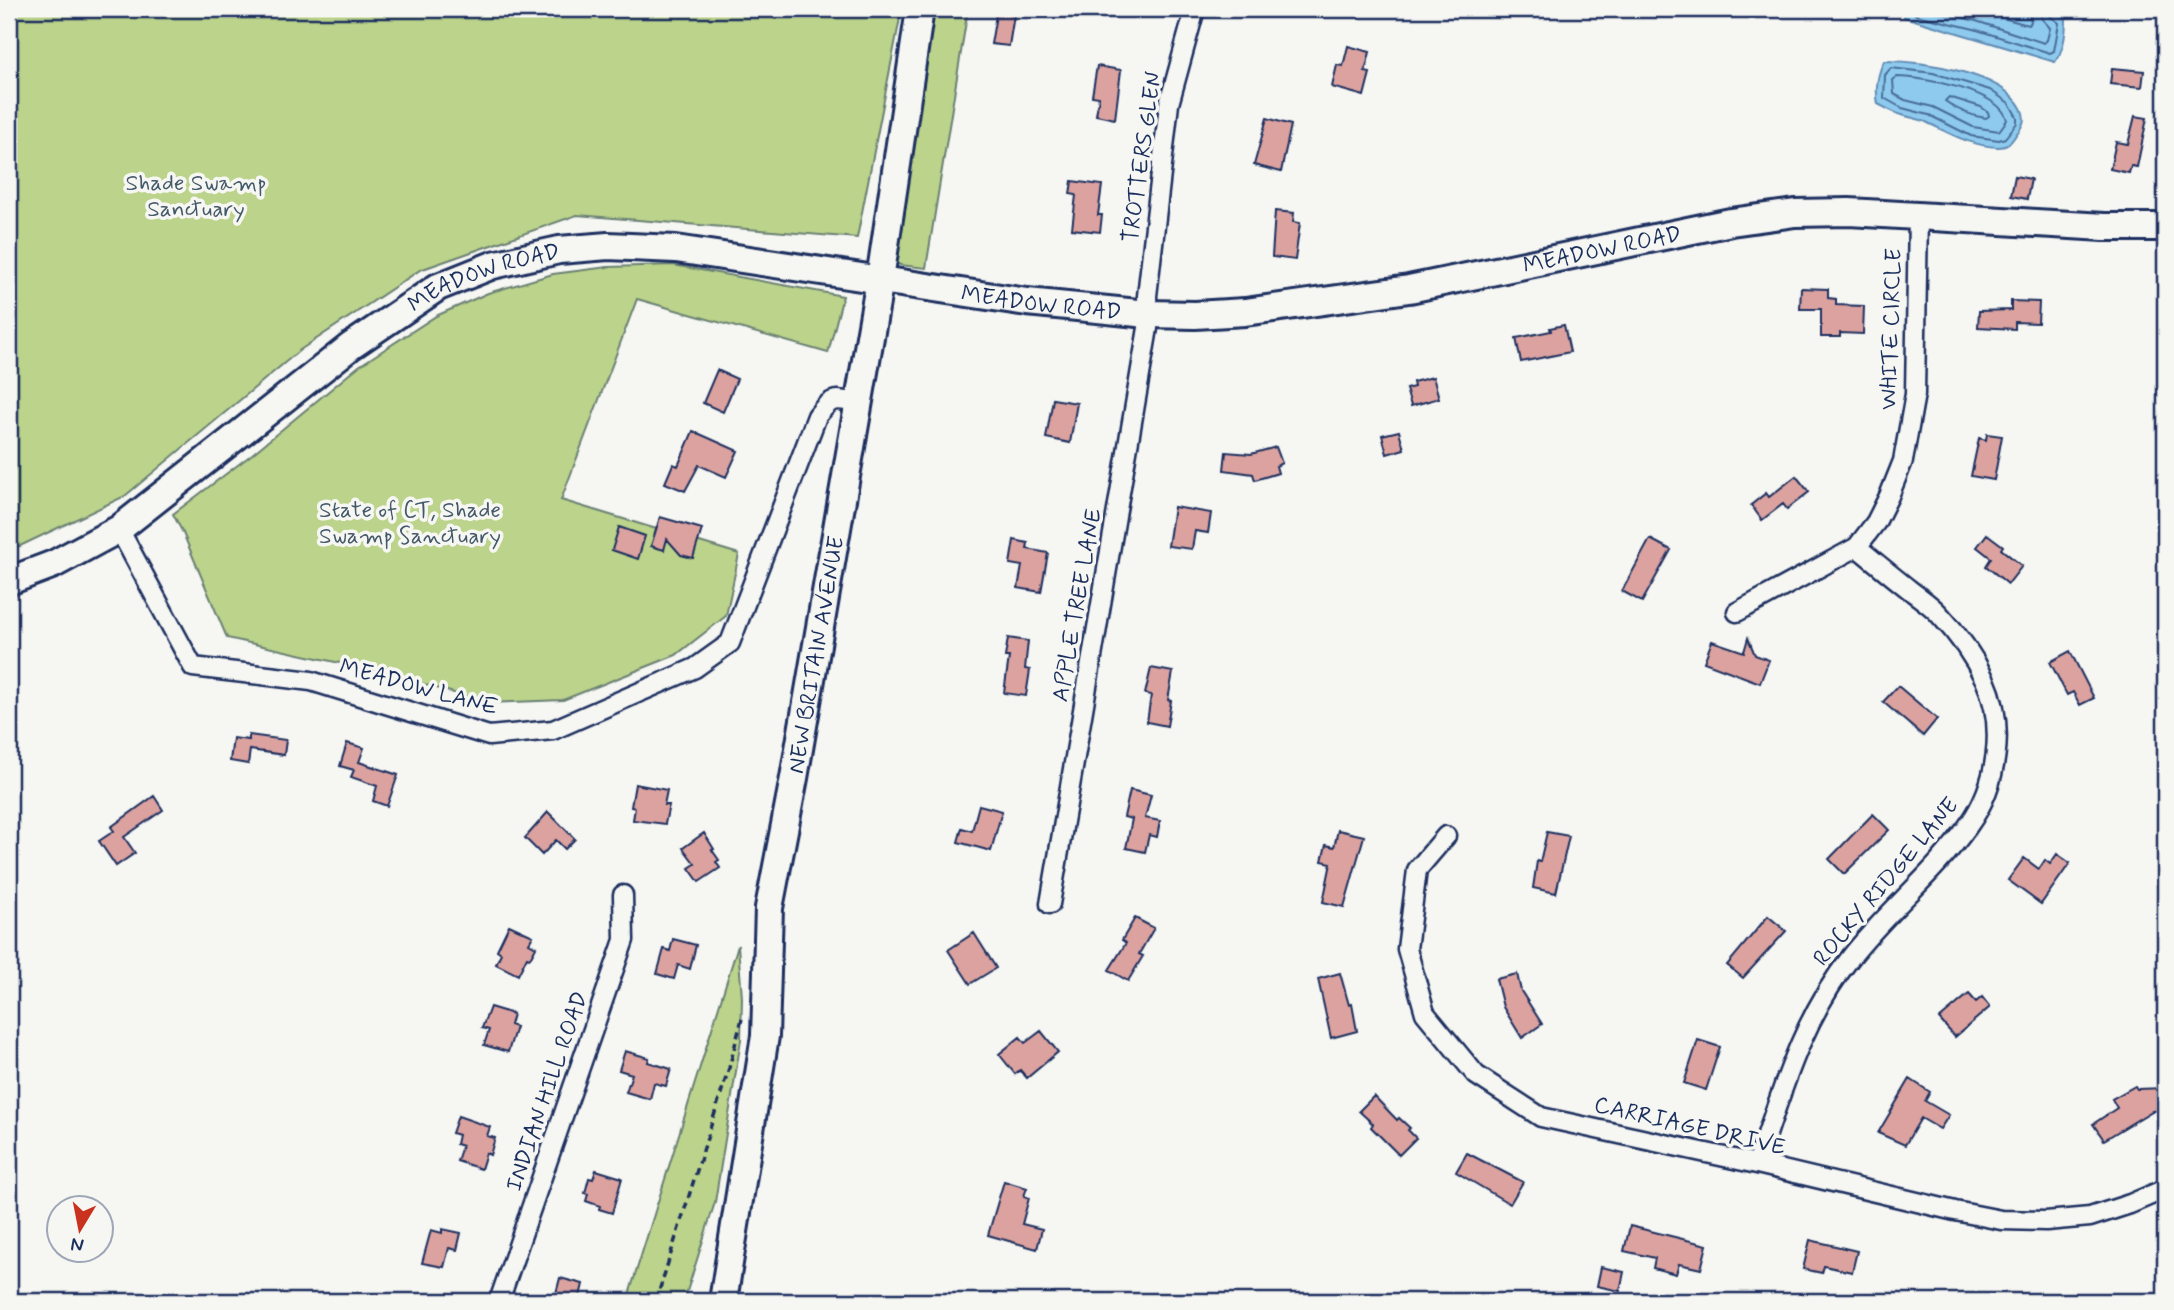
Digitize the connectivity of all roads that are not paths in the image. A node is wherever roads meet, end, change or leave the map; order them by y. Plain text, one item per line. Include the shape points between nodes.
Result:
1 (920, 9) edge
2 (1195, 9) edge
3 (1918, 216) junction
4 (2165, 227) edge
5 (880, 279) junction
6 (1148, 314) junction
7 (858, 403) junction
8 (120, 529) junction
9 (1857, 547) junction
10 (9, 582) edge
11 (1737, 612) dead end
12 (1446, 836) dead end
13 (623, 895) dead end
14 (1050, 904) dead end
15 (1757, 1164) junction
16 (2165, 1189) edge
17 (499, 1301) edge
18 (723, 1301) edge

1 - 5 street, NEW BRITAIN AVENUE
2 - 6 street, TROTTERS GLEN via 1169,104
3 - 4 street, MEADOW ROAD via 2104,228
3 - 6 street, MEADOW ROAD via 1795,213 1731,222 1409,289 1245,312
3 - 9 street, WHITE CIRCLE via 1911,425 1889,496
5 - 6 street, MEADOW ROAD via 1027,302
5 - 7 street, NEW BRITAIN AVENUE
5 - 8 street, MEADOW ROAD via 676,249 608,246 559,250 493,265 438,288 351,346
6 - 14 street, APPLE TREE LANE
7 - 8 street, MEADOW LANE via 829,402 817,416 730,643 695,668 553,730 489,736 312,681 194,667
7 - 18 street, NEW BRITAIN AVENUE via 769,908 765,1036
8 - 10 street, MEADOW ROAD
9 - 11 street, WHITE CIRCLE
9 - 15 street, ROCKY RIDGE LANE via 1938,613 1964,647 1984,680 1994,712 1997,742 1993,771 1969,825 1851,956 1824,995 1800,1039
12 - 15 street, CARRIAGE DRIVE via 1417,870 1407,949 1425,1013 1476,1075 1541,1117
13 - 17 street, INDIAN HILL ROAD via 624,940
15 - 16 street, CARRIAGE DRIVE via 2001,1220 2090,1217

